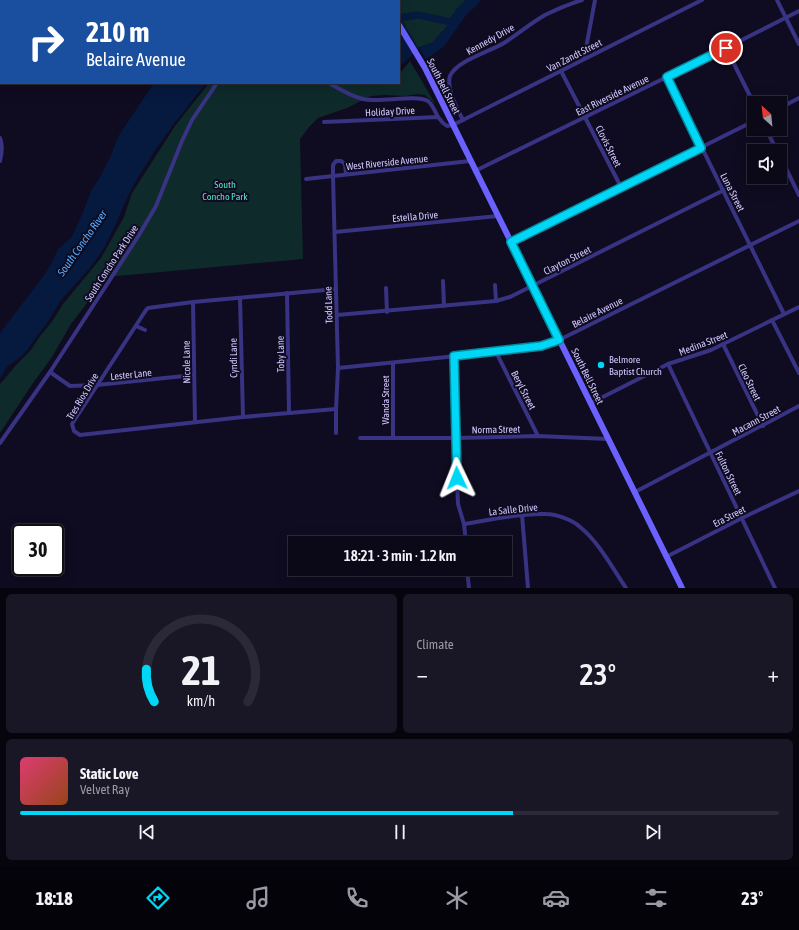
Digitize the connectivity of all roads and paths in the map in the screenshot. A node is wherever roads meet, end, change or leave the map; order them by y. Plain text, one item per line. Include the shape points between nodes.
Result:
1 (582, 0) edge
2 (595, 0) edge
3 (702, 0) edge
4 (777, 0) edge
5 (799, 11) edge
6 (786, 17) junction
7 (400, 27) edge
8 (799, 44) edge
9 (726, 48) junction
10 (584, 59) junction
11 (561, 70) junction
12 (667, 77) junction
13 (216, 84) edge
14 (330, 84) edge
15 (750, 96) edge
16 (799, 98) edge
17 (787, 104) edge
18 (438, 117) junction
19 (585, 117) junction
20 (463, 120) junction
21 (324, 122) dead end
22 (453, 125) junction
23 (747, 125) edge
24 (1, 140) edge
25 (701, 148) junction
26 (0, 161) edge
27 (470, 161) junction
28 (787, 170) edge
29 (476, 171) junction
30 (346, 174) junction
31 (333, 176) junction
32 (306, 179) dead end
33 (621, 187) junction
34 (724, 190) junction
35 (799, 195) edge
36 (498, 216) junction
37 (799, 221) edge
38 (335, 232) junction
39 (511, 242) junction
40 (750, 244) junction
41 (443, 281) dead end
42 (495, 285) dead end
43 (532, 286) junction
44 (386, 288) dead end
45 (336, 289) junction
46 (287, 294) junction
47 (240, 298) junction
48 (496, 301) junction
49 (193, 302) junction
50 (444, 306) junction
51 (799, 307) edge
52 (387, 312) junction
53 (784, 314) junction
54 (337, 316) junction
55 (772, 320) junction
56 (136, 326) junction
57 (145, 330) dead end
58 (559, 340) junction
59 (723, 344) junction
60 (496, 352) junction
61 (454, 356) junction
62 (393, 363) junction
63 (668, 364) junction
64 (338, 368) junction
65 (50, 372) junction
66 (799, 374) edge
67 (194, 375) junction
68 (97, 385) junction
69 (590, 403) junction
70 (799, 406) edge
71 (336, 409) junction
72 (290, 413) junction
73 (243, 417) junction
74 (195, 422) junction
75 (762, 426) junction
76 (336, 433) dead end
77 (538, 436) junction
78 (360, 438) dead end
79 (392, 438) junction
80 (455, 438) junction
81 (608, 439) junction
82 (0, 443) edge
83 (710, 453) junction
84 (799, 491) edge
85 (635, 492) junction
86 (522, 515) junction
87 (742, 518) junction
88 (464, 524) junction
89 (465, 536) edge
90 (666, 557) junction
91 (468, 576) edge
92 (469, 588) edge
93 (528, 588) edge
94 (626, 588) edge
95 (682, 588) edge
96 (775, 588) edge

1 - 20 street, Kennedy Drive via 544,16 504,43 454,69 449,83
2 - 10 street
3 - 10 street, Van Zandt Street
4 - 6 street
5 - 6 street, East Riverside Avenue
6 - 8 street
6 - 9 street, East Riverside Avenue
7 - 22 main road, South Bell Street via 425,68
9 - 12 street, East Riverside Avenue
9 - 15 street
10 - 11 street, Van Zandt Street
11 - 19 street, Clovis Street
11 - 20 street, Van Zandt Street
12 - 19 street, East Riverside Avenue
12 - 25 street, Luna Street
13 - 65 street, South Concho Park Drive via 192,120 156,206
14 - 18 street via 363,99 418,98 428,102
16 - 17 street
18 - 21 street, Holiday Drive
18 - 22 street via 448,126
19 - 29 street, East Riverside Avenue
19 - 33 street, Clovis Street
20 - 22 street, Van Zandt Street
22 - 27 main road, South Bell Street
23 - 25 street
24 - 26 street
25 - 33 street
25 - 34 street, Luna Street
27 - 29 main road, South Bell Street
27 - 30 street, West Riverside Avenue
28 - 35 street
29 - 36 main road, South Bell Street
30 - 31 street, West Riverside Avenue
30 - 31 street via 345,164 336,161 333,165
31 - 32 street, West Riverside Avenue
31 - 38 street, Todd Lane
33 - 39 street
34 - 40 street, Luna Street
34 - 43 street, Clayton Street
36 - 38 street, Estella Drive
36 - 39 main road, South Bell Street
37 - 40 street, Belaire Avenue
38 - 45 street, Todd Lane
39 - 43 main road, South Bell Street
40 - 53 street, Luna Street
40 - 58 street, Belaire Avenue
41 - 50 street
42 - 48 street
43 - 48 street, Clayton Street
43 - 58 main road, South Bell Street
44 - 52 street
45 - 46 street, Tres Rios Drive
45 - 54 street, Todd Lane
46 - 47 street, Tres Rios Drive
46 - 72 street, Toby Lane
47 - 49 street, Tres Rios Drive
47 - 73 street, Cyndi Lane
48 - 50 street, Clayton Street
49 - 56 street, Tres Rios Drive via 148,308
49 - 67 street, Nicole Lane
50 - 52 street, Clayton Street
51 - 53 street, Medina Street
52 - 54 street, Clayton Street
53 - 55 street, Medina Street
54 - 64 street, Todd Lane
55 - 59 street, Medina Street
55 - 66 street
56 - 57 street
56 - 68 street, Tres Rios Drive
58 - 60 street, Belaire Avenue via 541,346
58 - 69 main road, South Bell Street
59 - 63 street, Medina Street
59 - 75 street, Cleo Street
60 - 61 street, Belaire Avenue
60 - 77 street, Beryl Street
61 - 62 street, Belaire Avenue
61 - 80 street
62 - 64 street, Belaire Avenue
62 - 79 street, Wanda Street
63 - 69 street, Medina Street
63 - 83 street, Fulton Street
64 - 71 street, Todd Lane
65 - 68 street, Lester Lane via 70,386
65 - 82 street, South Concho Park Drive
67 - 68 street, Lester Lane
67 - 74 street, Nicole Lane
68 - 74 street, Tres Rios Drive via 72,424 74,432 80,434
69 - 81 main road, South Bell Street
70 - 75 street, Macann Street
71 - 72 street, Tres Rios Drive
71 - 76 street, Todd Lane
72 - 73 street, Tres Rios Drive
73 - 74 street, Tres Rios Drive
75 - 83 street, Macann Street
77 - 80 street, Norma Street
77 - 81 street, Norma Street
78 - 79 street, Norma Street
79 - 80 street, Norma Street
80 - 88 street via 458,504
81 - 85 main road, South Bell Street
83 - 85 street, Macann Street
83 - 87 street, Fulton Street
84 - 87 street, Era Street
85 - 90 main road, South Bell Street
86 - 88 street, La Salle Drive
86 - 93 street
86 - 94 street, La Salle Drive via 547,514 579,526 593,540
87 - 90 street, Era Street
87 - 96 street, Fulton Street
88 - 89 street
90 - 95 main road, South Bell Street
91 - 92 street

